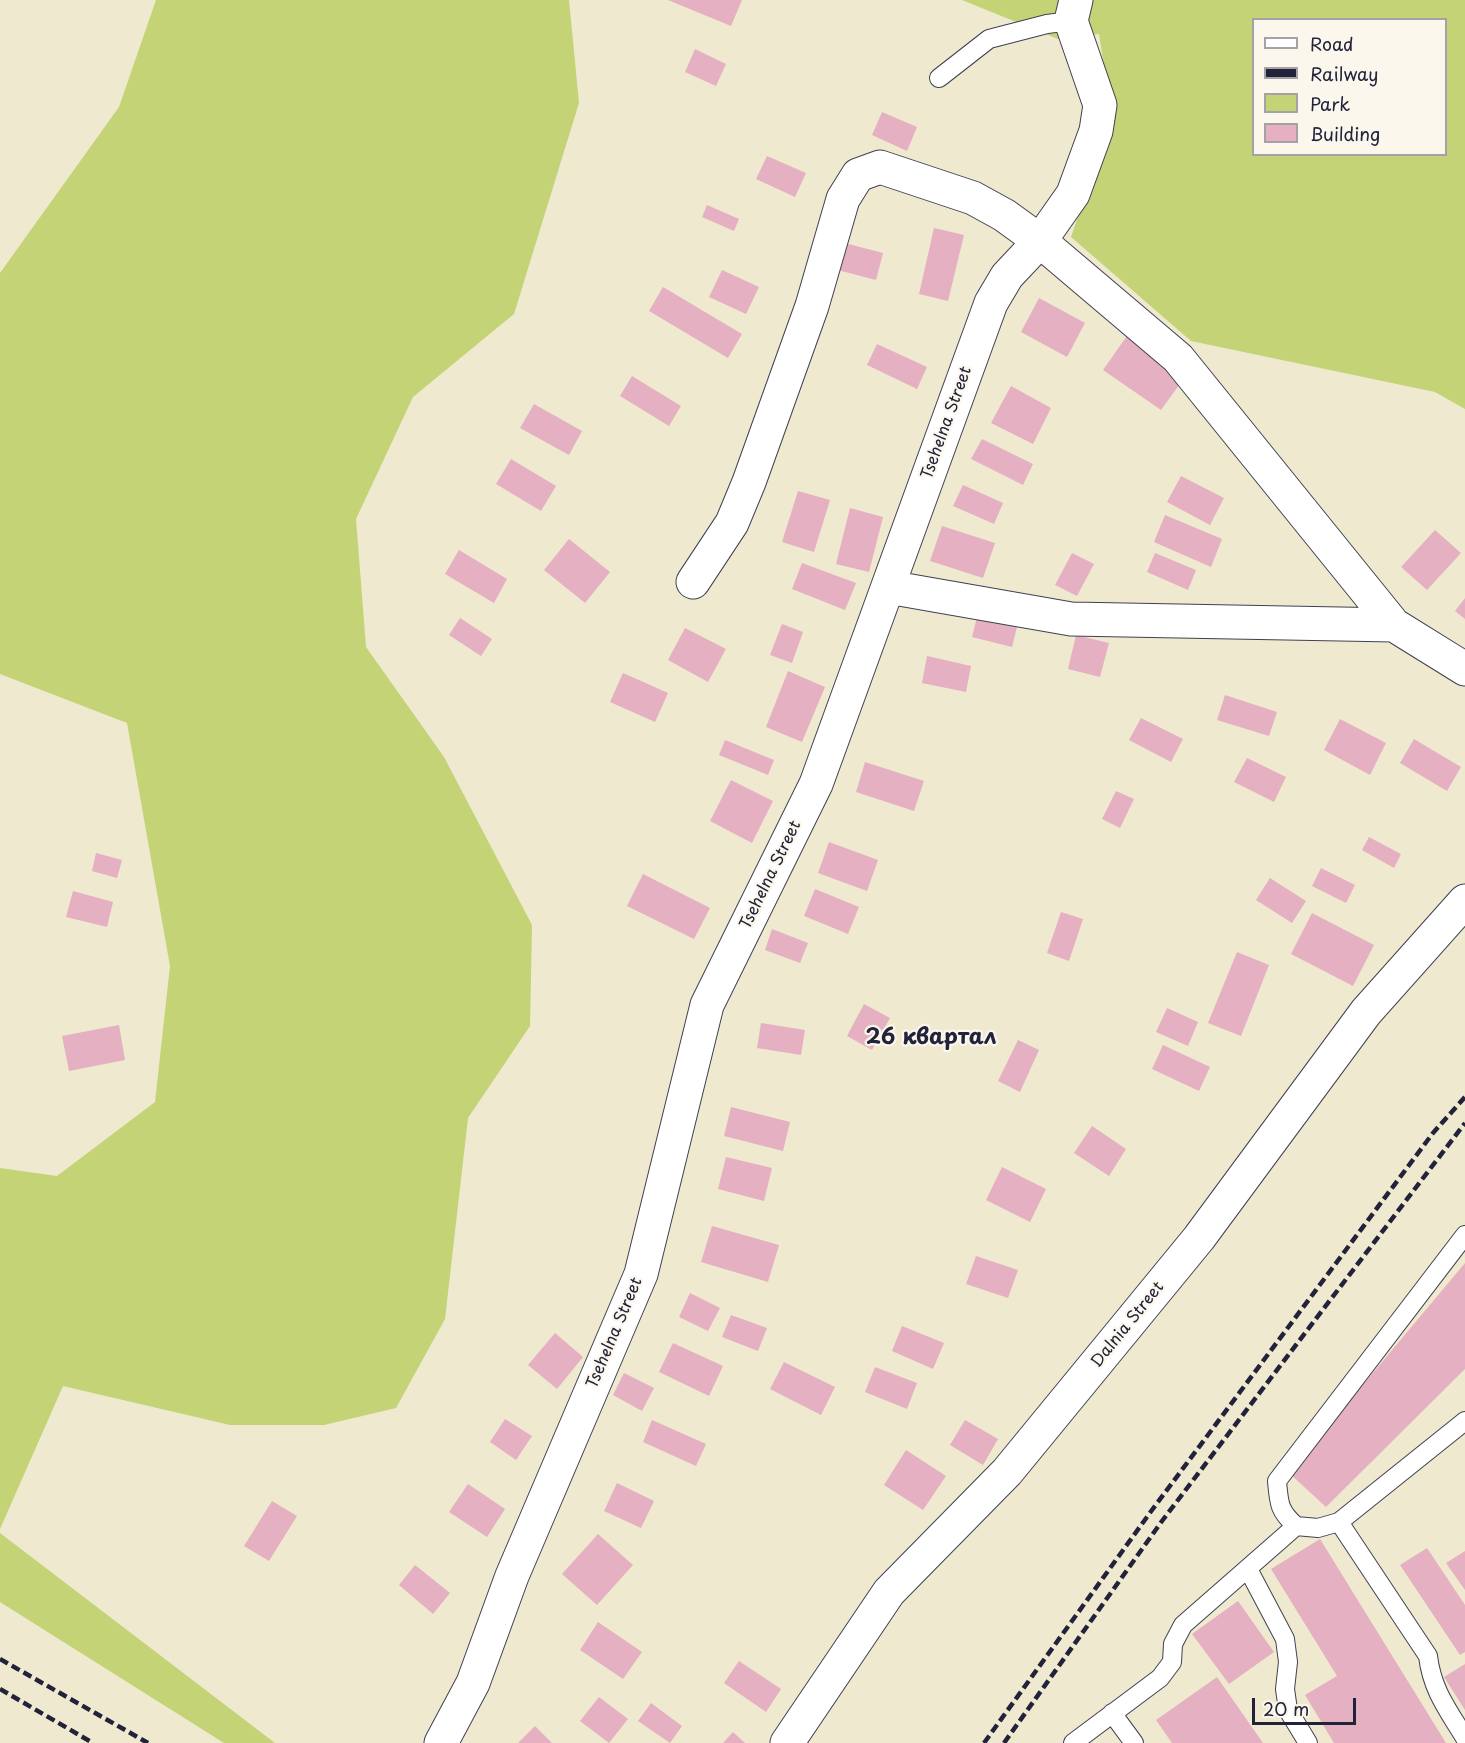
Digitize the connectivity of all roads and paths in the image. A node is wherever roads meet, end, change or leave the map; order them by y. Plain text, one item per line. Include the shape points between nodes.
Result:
1 (1074, 11) edge
2 (939, 78) dead end
3 (1040, 241) junction
4 (693, 582) dead end
5 (888, 587) junction
6 (1394, 625) junction
7 (1465, 669) edge
8 (1465, 902) edge
9 (1465, 1235) edge
10 (1465, 1421) edge
11 (1339, 1522) junction
12 (1296, 1527) junction
13 (1248, 1569) junction
14 (1112, 1713) junction
15 (1465, 1738) edge
16 (441, 1743) edge
17 (787, 1743) edge
18 (1073, 1743) edge
19 (1134, 1743) edge
20 (1308, 1743) edge

1 - 2 lane via 1047,24 989,39
1 - 3 street, Tsehelna Street via 1100,105 1096,131 1073,194
3 - 4 street via 973,198 880,166 858,175 843,199 812,306 749,482 732,523
3 - 5 street, Tsehelna Street via 1007,276 991,303
3 - 6 street via 1178,358
5 - 6 street via 1071,619
5 - 16 street, Tsehelna Street via 816,784 707,1005 641,1274 512,1576 473,1683
6 - 7 street
8 - 17 street, Dalnia Street via 1366,1012 1199,1238 1007,1472 889,1592
9 - 12 lane via 1277,1481 1284,1515
10 - 11 lane
11 - 12 lane via 1318,1528
11 - 15 lane via 1428,1656 1430,1675
12 - 13 lane
13 - 14 lane via 1183,1625 1173,1644 1172,1662 1160,1678
13 - 20 lane via 1285,1639 1288,1710
14 - 18 lane
14 - 19 lane

